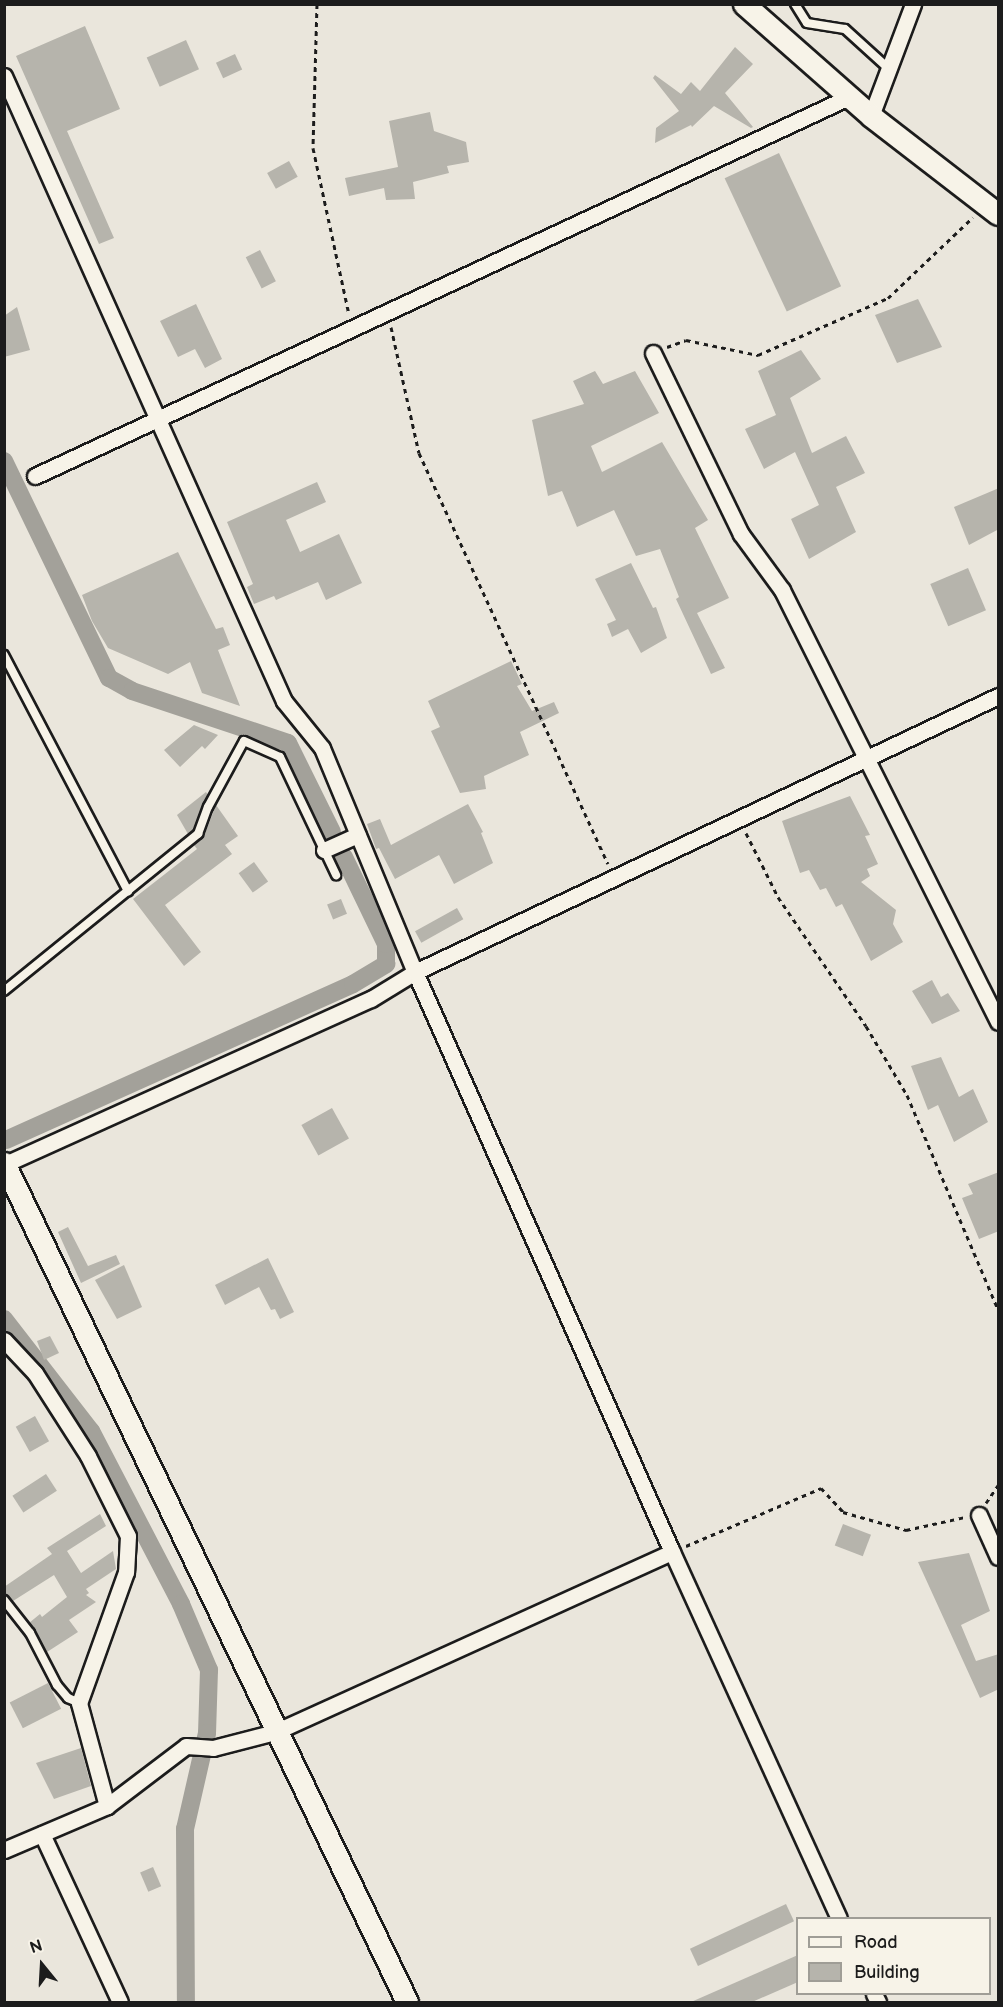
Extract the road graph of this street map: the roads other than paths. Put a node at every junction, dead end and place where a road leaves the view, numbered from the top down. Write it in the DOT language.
graph roads {
  1 [pos="744,4"];
  2 [pos="795,4"];
  3 [pos="913,4"];
  4 [pos="888,68"];
  5 [pos="4,76"];
  6 [pos="849,97"];
  7 [pos="871,116"];
  8 [pos="992,209"];
  9 [pos="653,353"];
  10 [pos="157,418"];
  11 [pos="35,476"];
  12 [pos="4,655"];
  13 [pos="999,696"];
  14 [pos="867,757"];
  15 [pos="358,836"];
  16 [pos="324,850"];
  17 [pos="336,875"];
  18 [pos="128,891"];
  19 [pos="415,972"];
  20 [pos="4,991"];
  21 [pos="999,1022"];
  22 [pos="5,1164"];
  23 [pos="4,1340"];
  24 [pos="979,1515"];
  25 [pos="672,1552"];
  26 [pos="999,1557"];
  27 [pos="4,1600"];
  28 [pos="80,1703"];
  29 [pos="274,1732"];
  30 [pos="107,1806"];
  31 [pos="42,1834"];
  32 [pos="4,1850"];
  33 [pos="839,1917"];
  34 [pos="120,2002"];
  35 [pos="407,2002"];
  1 -- 6 [label="street"];
  2 -- 4 [label="lane"];
  3 -- 4 [label="street"];
  4 -- 7 [label="street"];
  5 -- 10 [label="street"];
  6 -- 7 [label="street"];
  6 -- 10 [label="street"];
  7 -- 8 [label="street"];
  9 -- 14 [label="street"];
  10 -- 11 [label="street"];
  10 -- 15 [label="street"];
  12 -- 18 [label="lane"];
  13 -- 14 [label="street"];
  14 -- 19 [label="street"];
  14 -- 21 [label="street"];
  15 -- 16 [label="street"];
  15 -- 19 [label="street"];
  16 -- 17 [label="lane"];
  16 -- 18 [label="lane"];
  18 -- 20 [label="lane"];
  19 -- 22 [label="street"];
  19 -- 25 [label="street"];
  22 -- 29 [label="street"];
  23 -- 28 [label="street"];
  24 -- 26 [label="street"];
  25 -- 29 [label="street"];
  25 -- 33 [label="street"];
  27 -- 28 [label="lane"];
  28 -- 30 [label="street"];
  29 -- 30 [label="street"];
  29 -- 35 [label="street"];
  30 -- 31 [label="street"];
  31 -- 32 [label="street"];
  31 -- 34 [label="street"];
}
